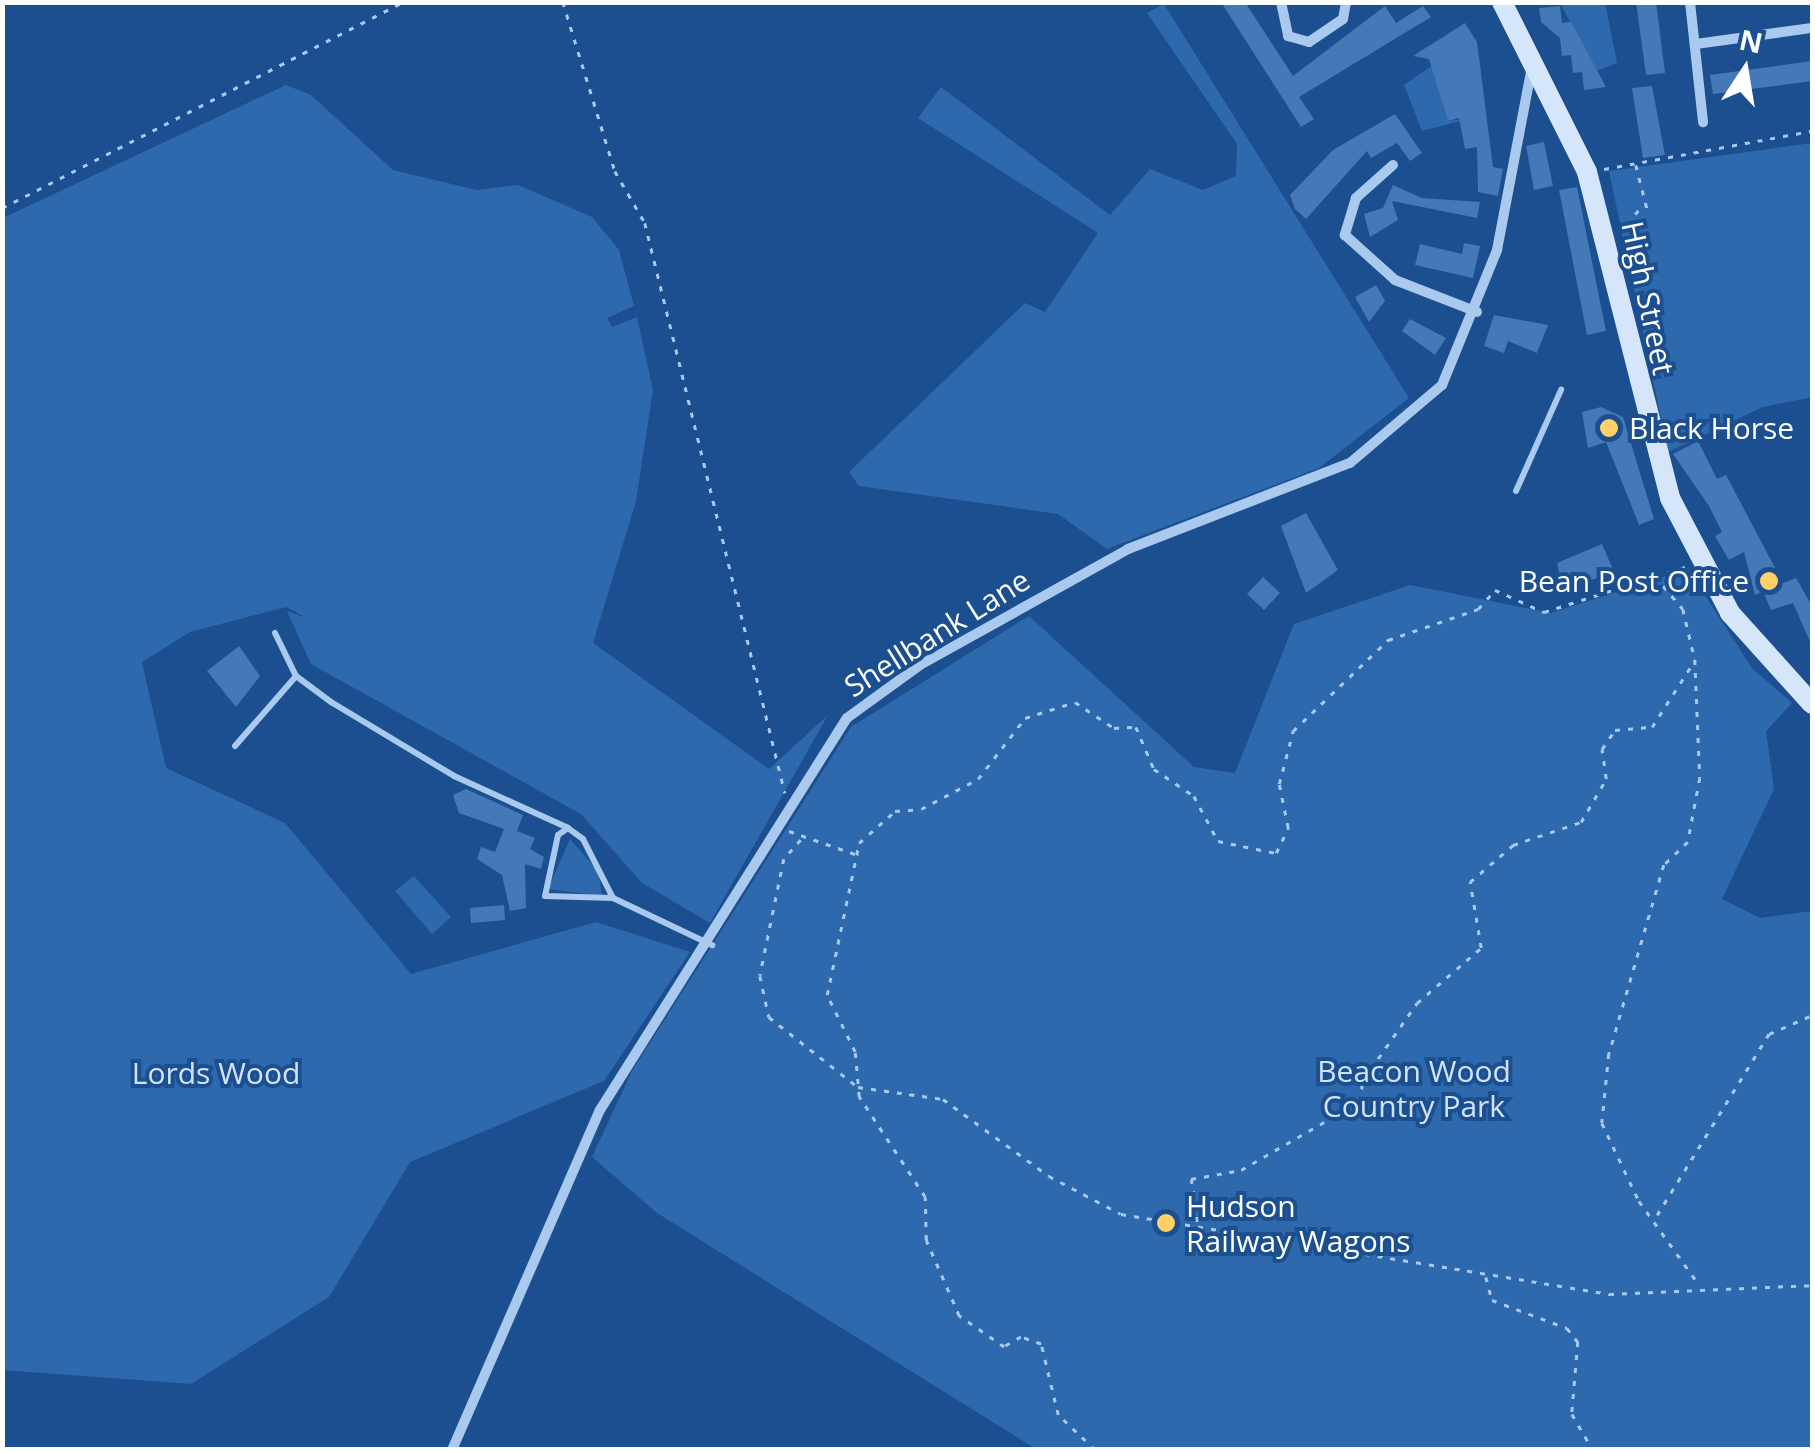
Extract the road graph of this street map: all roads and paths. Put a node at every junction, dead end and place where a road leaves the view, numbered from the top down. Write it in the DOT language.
graph roads {
  1 [pos="403,2"];
  2 [pos="563,2"];
  3 [pos="1281,2"];
  4 [pos="1346,2"];
  5 [pos="1502,2"];
  6 [pos="1690,2"];
  7 [pos="1812,28"];
  8 [pos="1696,44"];
  9 [pos="1531,72"];
  10 [pos="1703,122"];
  11 [pos="1812,131"];
  12 [pos="1636,164"];
  13 [pos="1393,166"];
  14 [pos="1587,172"];
  15 [pos="1645,204"];
  16 [pos="2,208"];
  17 [pos="1648,212"];
  18 [pos="1636,214"];
  19 [pos="1476,312"];
  20 [pos="1561,390"];
  21 [pos="1516,491"];
  22 [pos="1702,567"];
  23 [pos="1654,574"];
  24 [pos="275,633"];
  25 [pos="1695,660"];
  26 [pos="296,676"];
  27 [pos="1812,704"];
  28 [pos="235,746"];
  29 [pos="788,804"];
  30 [pos="568,828"];
  31 [pos="854,854"];
  32 [pos="613,898"];
  33 [pos="712,944"];
  34 [pos="1812,1014"];
  35 [pos="858,1086"];
  36 [pos="1656,1216"];
  37 [pos="1197,1223"];
  38 [pos="1486,1276"];
  39 [pos="1698,1284"];
  40 [pos="1812,1285"];
  41 [pos="452,1450"];
  42 [pos="1095,1450"];
  43 [pos="1594,1450"];
  1 -- 16 [label="path"];
  2 -- 29 [label="path"];
  3 -- 4 [label="street"];
  5 -- 9 [label="main road, High Street"];
  6 -- 8 [label="street"];
  7 -- 8 [label="street"];
  8 -- 10 [label="street"];
  9 -- 14 [label="main road, High Street"];
  9 -- 19 [label="street, Shellbank Lane"];
  11 -- 12 [label="path"];
  12 -- 14 [label="path"];
  12 -- 15 [label="path"];
  13 -- 19 [label="street"];
  14 -- 22 [label="main road, High Street"];
  15 -- 17 [label="path"];
  15 -- 18 [label="path"];
  19 -- 29 [label="street, Shellbank Lane"];
  20 -- 21 [label="lane"];
  22 -- 23 [label="path"];
  22 -- 27 [label="main road, High Street"];
  23 -- 25 [label="path"];
  23 -- 31 [label="path"];
  24 -- 26 [label="lane"];
  25 -- 36 [label="path"];
  25 -- 37 [label="path"];
  26 -- 28 [label="lane"];
  26 -- 30 [label="lane"];
  29 -- 33 [label="street, Shellbank Lane"];
  30 -- 32 [label="lane"];
  30 -- 32 [label="lane"];
  31 -- 35 [label="path"];
  31 -- 35 [label="path"];
  32 -- 33 [label="lane"];
  33 -- 41 [label="street, Shellbank Lane"];
  34 -- 36 [label="path"];
  35 -- 37 [label="path"];
  35 -- 42 [label="path"];
  36 -- 39 [label="path"];
  37 -- 38 [label="path"];
  38 -- 39 [label="path"];
  38 -- 43 [label="path"];
  39 -- 40 [label="path"];
}
